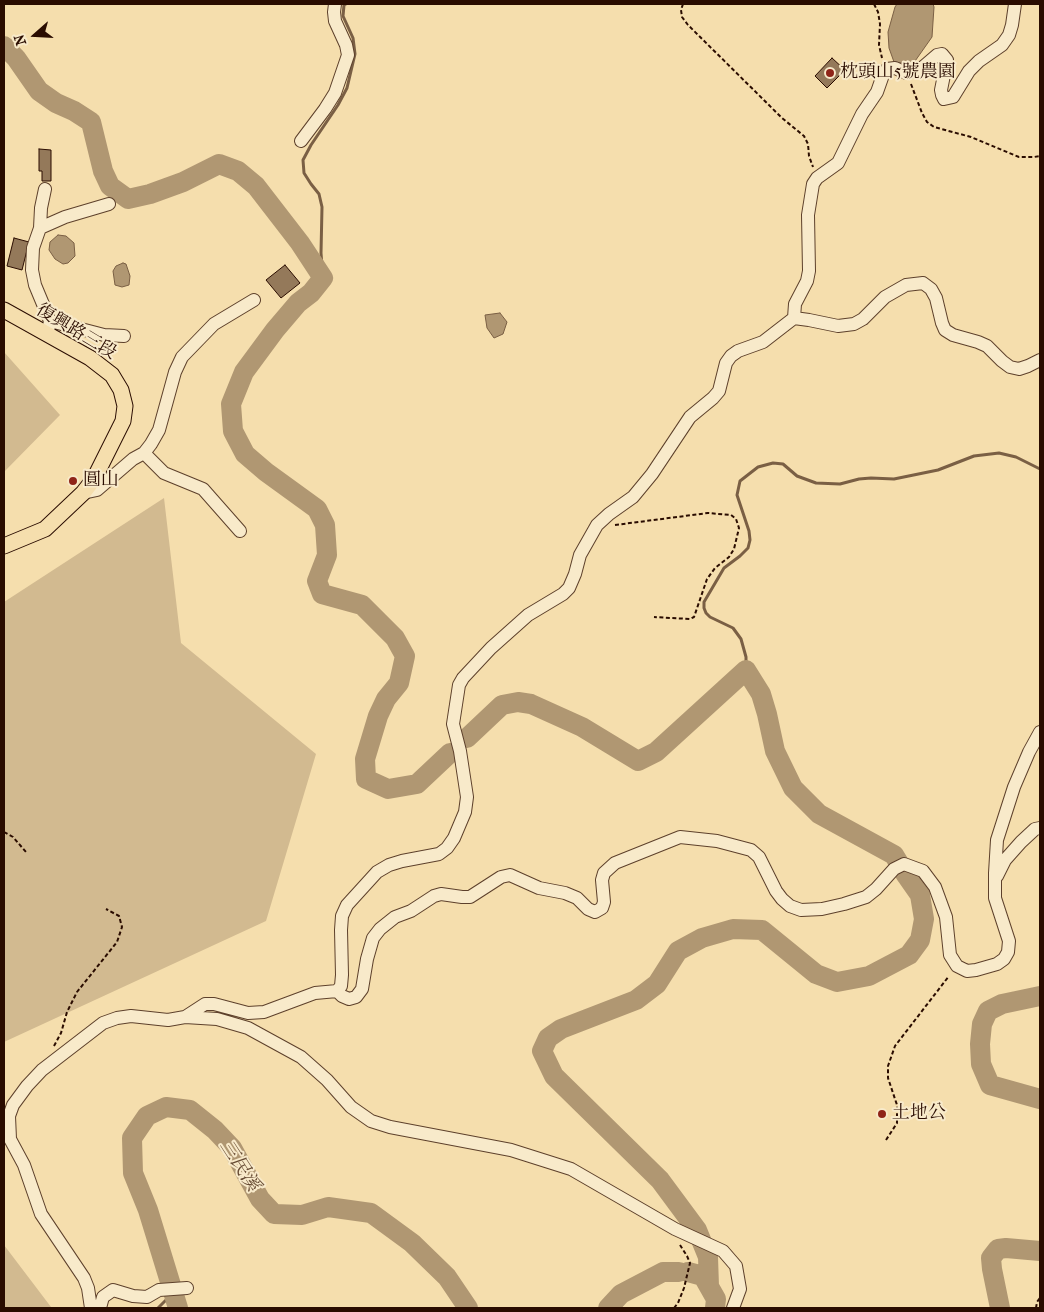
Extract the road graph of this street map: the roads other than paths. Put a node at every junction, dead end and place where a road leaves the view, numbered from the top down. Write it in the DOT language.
graph roads {
  1 [pos="335,4"];
  2 [pos="1015,4"];
  3 [pos="301,141"];
  4 [pos="45,189"];
  5 [pos="109,204"];
  6 [pos="40,228"];
  7 [pos="254,300"];
  8 [pos="4,310"];
  9 [pos="794,318"];
  10 [pos="49,328"];
  11 [pos="124,336"];
  12 [pos="1040,360"];
  13 [pos="144,452"];
  14 [pos="83,493"];
  15 [pos="240,531"];
  16 [pos="4,546"];
  17 [pos="1040,732"];
  18 [pos="1040,828"];
  19 [pos="995,880"];
  20 [pos="337,991"];
  21 [pos="185,1017"];
  22 [pos="187,1288"];
  23 [pos="91,1308"];
  24 [pos="100,1308"];
  25 [pos="733,1308"];
  1 -- 3 [label="street"];
  2 -- 9 [label="street"];
  4 -- 6 [label="street"];
  5 -- 6 [label="street"];
  6 -- 10 [label="street"];
  7 -- 13 [label="street"];
  8 -- 10 [label="main road, 復興路三段"];
  9 -- 12 [label="street"];
  9 -- 20 [label="street"];
  10 -- 11 [label="street"];
  10 -- 14 [label="main road, 復興路三段"];
  13 -- 14 [label="street"];
  13 -- 15 [label="street"];
  14 -- 16 [label="main road, 復興路三段"];
  17 -- 19 [label="street"];
  18 -- 19 [label="street"];
  19 -- 20 [label="street"];
  20 -- 21 [label="street"];
  21 -- 23 [label="street"];
  21 -- 25 [label="street"];
  22 -- 24 [label="street"];
}
